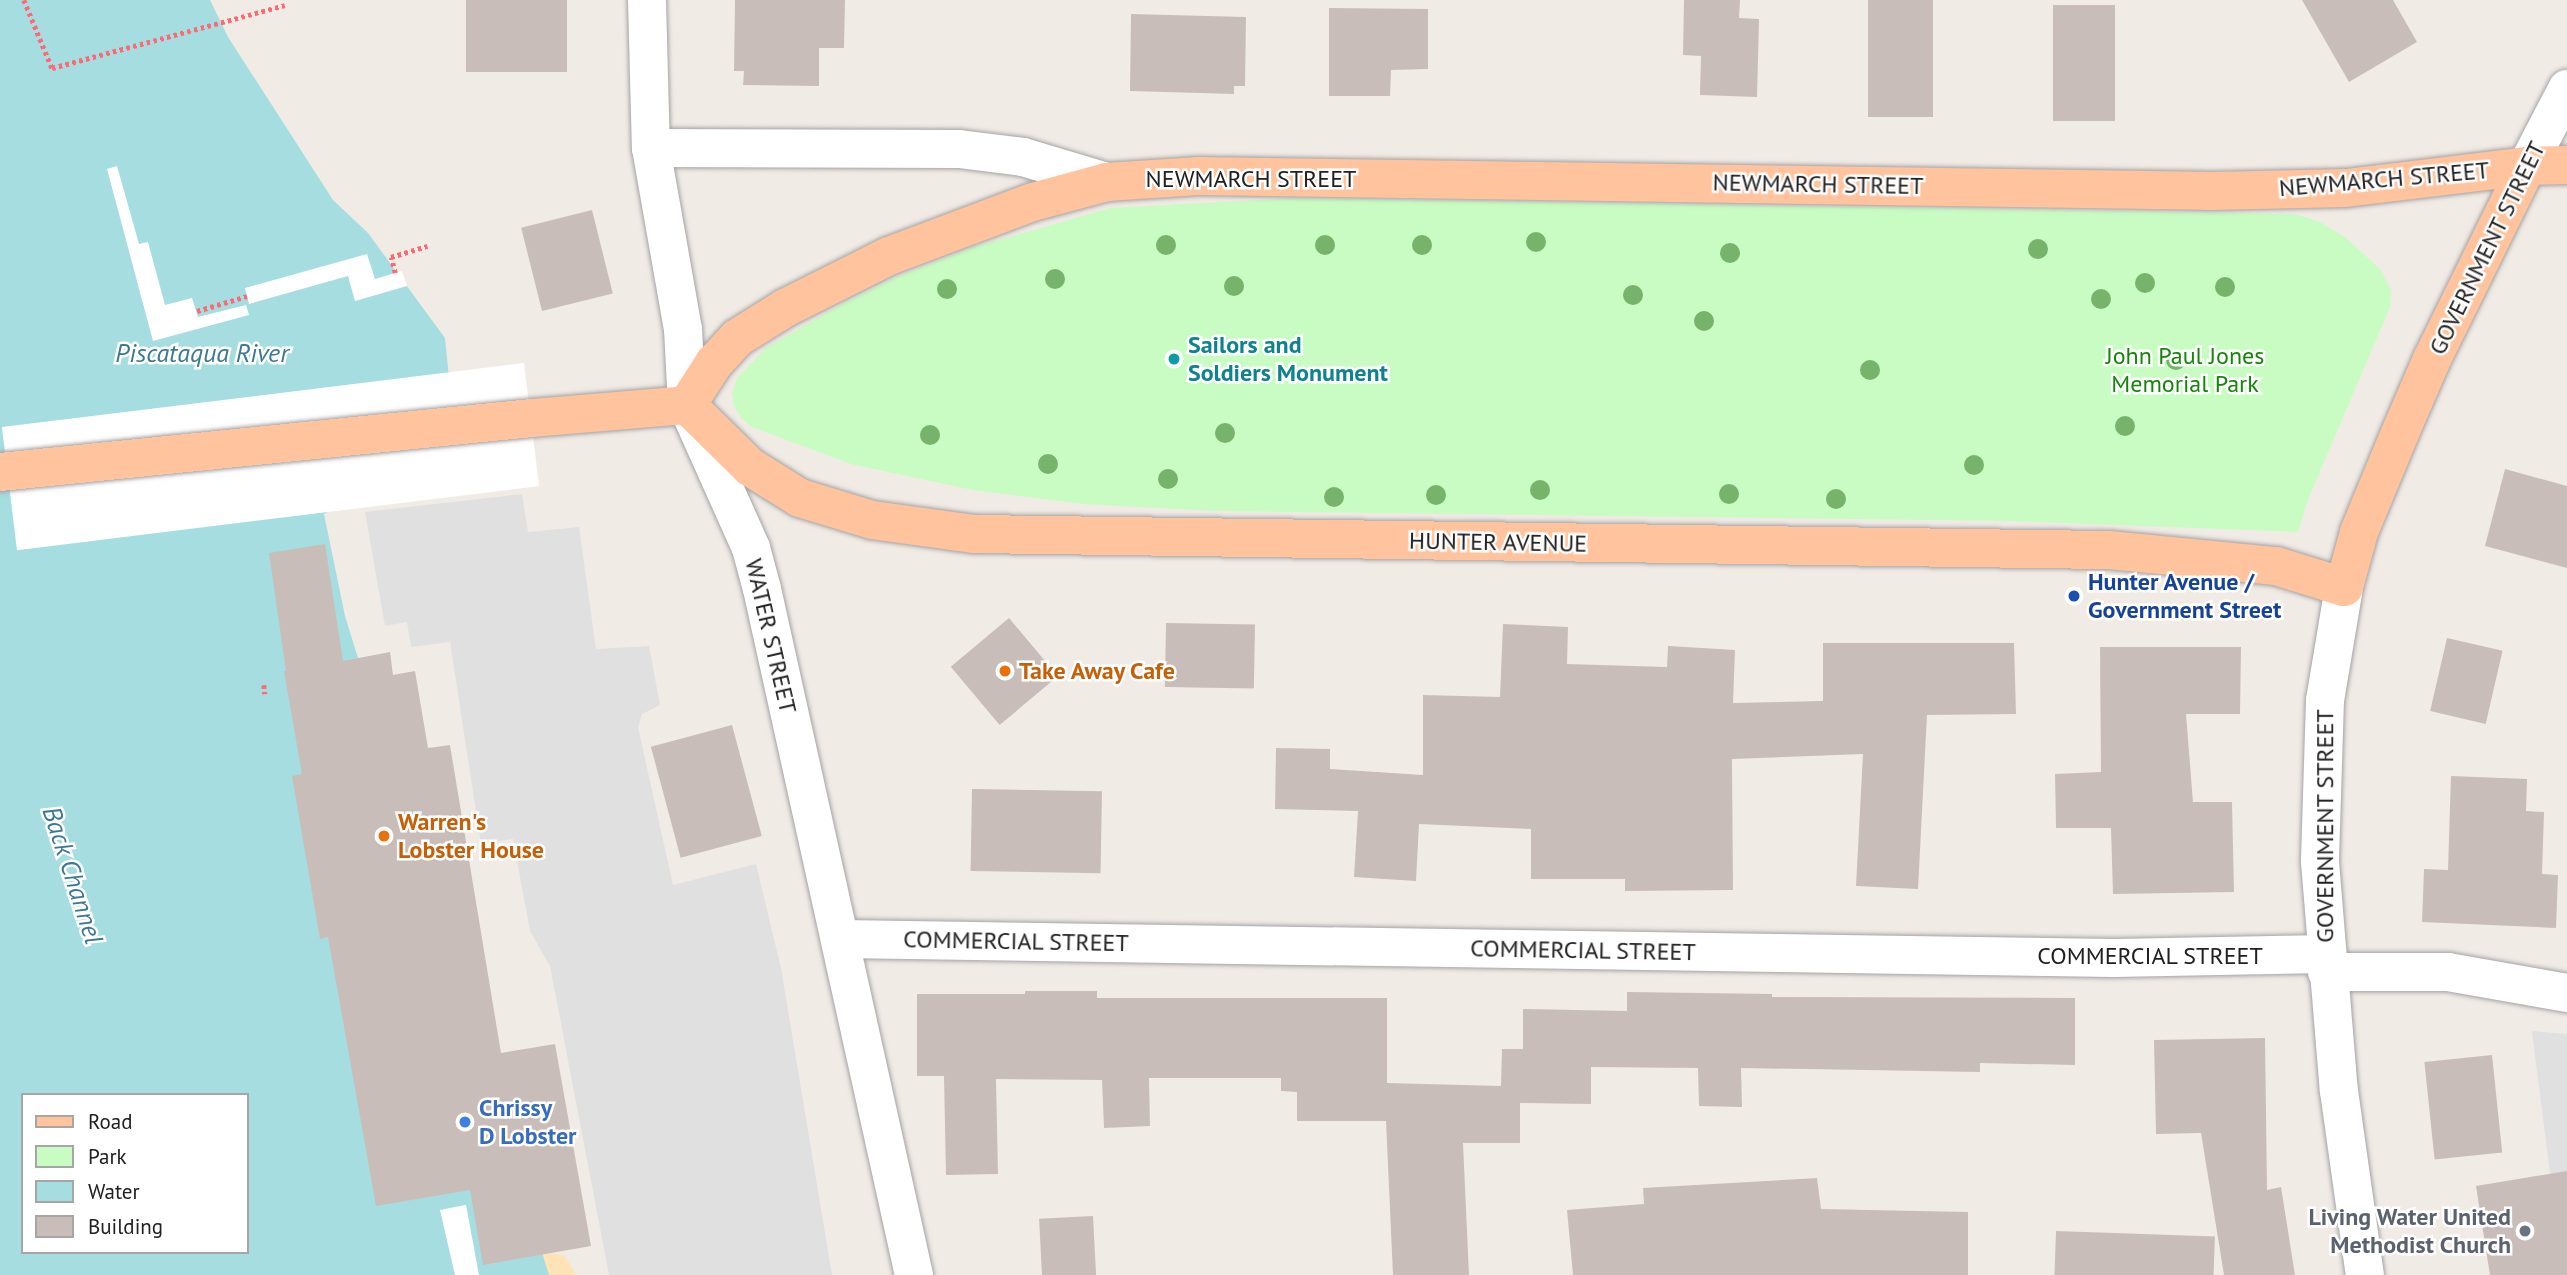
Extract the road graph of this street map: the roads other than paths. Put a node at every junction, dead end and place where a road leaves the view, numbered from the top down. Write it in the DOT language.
graph roads {
  1 [pos="647,0"];
  2 [pos="2567,89"];
  3 [pos="651,148"];
  4 [pos="2567,165"];
  5 [pos="2527,166"];
  6 [pos="1107,181"];
  7 [pos="687,405"];
  8 [pos="0,472"];
  9 [pos="2344,587"];
  10 [pos="842,939"];
  11 [pos="2326,963"];
  12 [pos="2567,993"];
  13 [pos="914,1275"];
  14 [pos="2365,1275"];
  1 -- 3 [label="street, WATER STREET"];
  2 -- 5 [label="street, GOVERNMENT STREET"];
  3 -- 6 [label="street, NEWMARCH STREET"];
  3 -- 7 [label="street, WATER STREET"];
  4 -- 5 [label="main road, NEWMARCH STREET"];
  5 -- 6 [label="main road, NEWMARCH STREET"];
  5 -- 9 [label="main road, GOVERNMENT STREET"];
  6 -- 7 [label="main road, NEWMARCH STREET"];
  7 -- 8 [label="main road"];
  7 -- 9 [label="main road, HUNTER AVENUE"];
  7 -- 10 [label="street, WATER STREET"];
  9 -- 11 [label="street, GOVERNMENT STREET"];
  10 -- 11 [label="street, COMMERCIAL STREET"];
  10 -- 13 [label="street, WATER STREET"];
  11 -- 12 [label="street, COMMERCIAL STREET"];
  11 -- 14 [label="street, GOVERNMENT STREET"];
}
